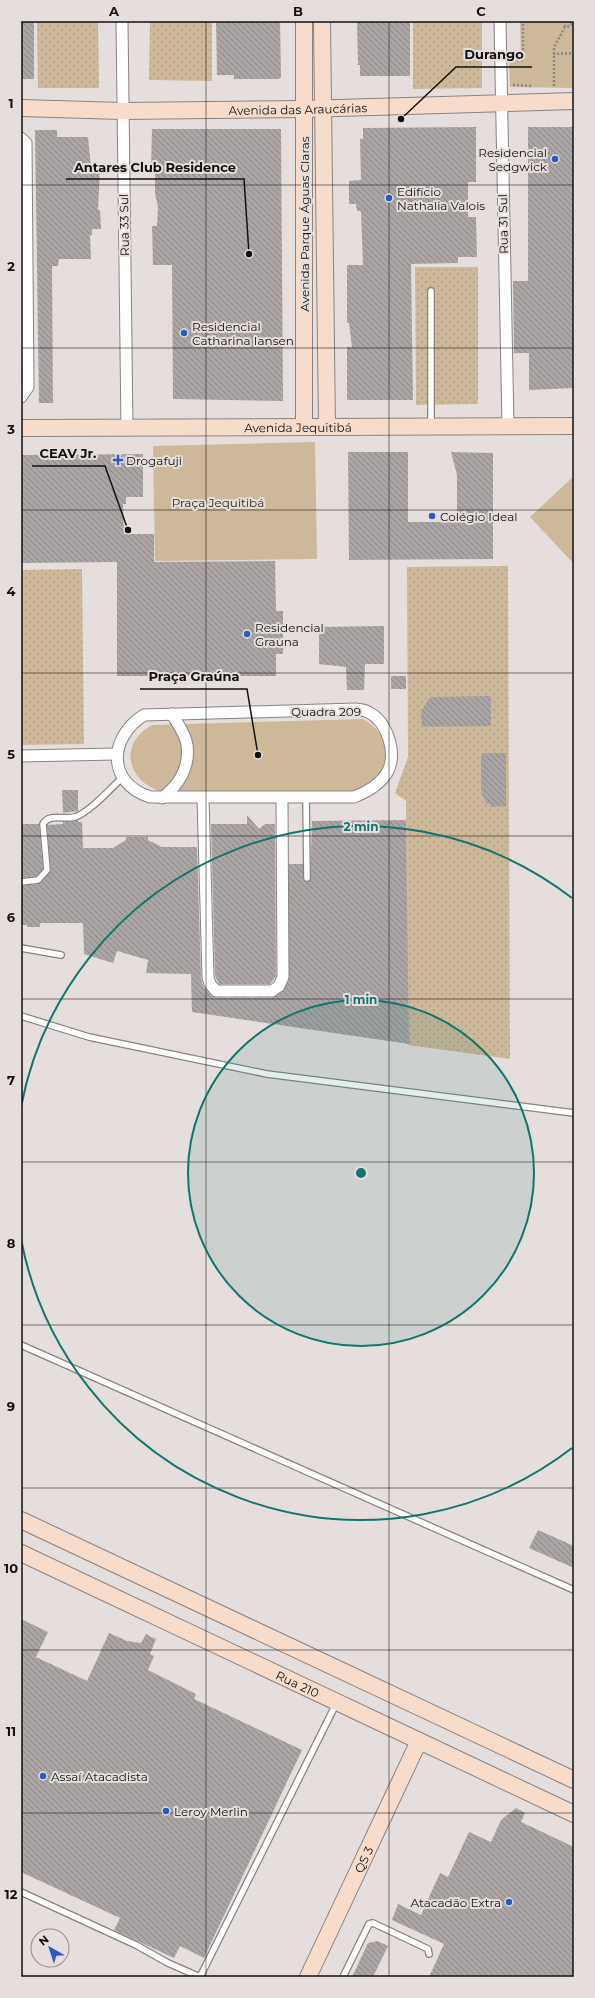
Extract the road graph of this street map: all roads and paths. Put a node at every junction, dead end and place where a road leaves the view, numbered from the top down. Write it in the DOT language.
graph roads {
  1 [pos="122,21"];
  2 [pos="304,21"];
  3 [pos="322,21"];
  4 [pos="500,21"];
  5 [pos="528,21"];
  6 [pos="563,21"];
  7 [pos="573,21"];
  8 [pos="523,22"];
  9 [pos="565,27"];
  10 [pos="574,53"];
  11 [pos="553,54"];
  12 [pos="511,67"];
  13 [pos="512,79"];
  14 [pos="540,86"];
  15 [pos="547,86"];
  16 [pos="554,86"];
  17 [pos="560,86"];
  18 [pos="574,101"];
  19 [pos="500,103"];
  20 [pos="21,108"];
  21 [pos="304,109"];
  22 [pos="323,109"];
  23 [pos="122,111"];
  24 [pos="21,138"];
  25 [pos="431,291"];
  26 [pos="305,350"];
  27 [pos="327,350"];
  28 [pos="21,397"];
  29 [pos="508,426"];
  30 [pos="574,426"];
  31 [pos="304,427"];
  32 [pos="327,427"];
  33 [pos="431,427"];
  34 [pos="21,428"];
  35 [pos="127,429"];
  36 [pos="172,714"];
  37 [pos="116,754"];
  38 [pos="21,756"];
  39 [pos="124,777"];
  40 [pos="306,797"];
  41 [pos="162,798"];
  42 [pos="203,798"];
  43 [pos="282,798"];
  44 [pos="307,878"];
  45 [pos="21,882"];
  46 [pos="21,948"];
  47 [pos="61,955"];
  48 [pos="21,1016"];
  49 [pos="574,1113"];
  50 [pos="21,1345"];
  51 [pos="21,1520"];
  52 [pos="21,1553"];
  53 [pos="574,1590"];
  54 [pos="337,1702"];
  55 [pos="418,1742"];
  56 [pos="574,1780"];
  57 [pos="574,1814"];
  58 [pos="21,1892"];
  59 [pos="429,1954"];
  60 [pos="200,1977"];
  61 [pos="308,1977"];
  62 [pos="343,1977"];
  1 -- 23 [label="street, Rua 33 Sul"];
  2 -- 21 [label="main road, Avenida Parque Águas Claras"];
  3 -- 22 [label="main road, Avenida Parque Águas Claras"];
  4 -- 19 [label="street, Rua 31 Sul"];
  5 -- 8 [label="path"];
  6 -- 9 [label="path"];
  7 -- 9 [label="path"];
  8 -- 12 [label="path"];
  9 -- 11 [label="path"];
  10 -- 11 [label="path"];
  11 -- 16 [label="path"];
  13 -- 14 [label="path"];
  15 -- 16 [label="path"];
  16 -- 17 [label="path"];
  18 -- 19 [label="main road, Avenida das Araucárias"];
  19 -- 22 [label="main road, Avenida das Araucárias"];
  19 -- 29 [label="street, Rua 31 Sul"];
  20 -- 23 [label="main road, Avenida das Araucárias"];
  21 -- 22 [label="main road, Avenida das Araucárias"];
  21 -- 23 [label="main road, Avenida das Araucárias"];
  21 -- 26 [label="main road, Avenida Parque Águas Claras"];
  22 -- 27 [label="main road, Avenida Parque Águas Claras"];
  23 -- 35 [label="street, Rua 33 Sul"];
  24 -- 28 [label="street"];
  25 -- 33 [label="lane"];
  26 -- 27 [label="main road"];
  26 -- 31 [label="main road, Avenida Parque Águas Claras"];
  27 -- 32 [label="main road, Avenida Parque Águas Claras"];
  29 -- 30 [label="main road, Avenida Jequitibá"];
  29 -- 33 [label="main road, Avenida Jequitibá"];
  31 -- 32 [label="main road, Avenida Jequitibá"];
  31 -- 35 [label="main road, Avenida Jequitibá"];
  32 -- 33 [label="main road, Avenida Jequitibá"];
  34 -- 35 [label="main road, Avenida Jequitibá"];
  36 -- 37 [label="street, Quadra 209"];
  36 -- 40 [label="street, Quadra 209"];
  36 -- 41 [label="street"];
  37 -- 38 [label="street"];
  37 -- 39 [label="street, Quadra 209"];
  39 -- 41 [label="street, Quadra 209"];
  39 -- 45 [label="lane"];
  40 -- 43 [label="street, Quadra 209"];
  40 -- 44 [label="lane"];
  41 -- 42 [label="street, Quadra 209"];
  42 -- 43 [label="street, Quadra 209"];
  42 -- 43 [label="street"];
  46 -- 47 [label="lane"];
  48 -- 49 [label="lane"];
  50 -- 53 [label="lane"];
  51 -- 56 [label="main road"];
  52 -- 54 [label="main road, Rua 210"];
  54 -- 55 [label="main road, Rua 210"];
  54 -- 60 [label="lane"];
  55 -- 57 [label="main road, Rua 210"];
  55 -- 61 [label="main road, QS 3"];
  58 -- 60 [label="lane"];
  59 -- 62 [label="lane"];
}
